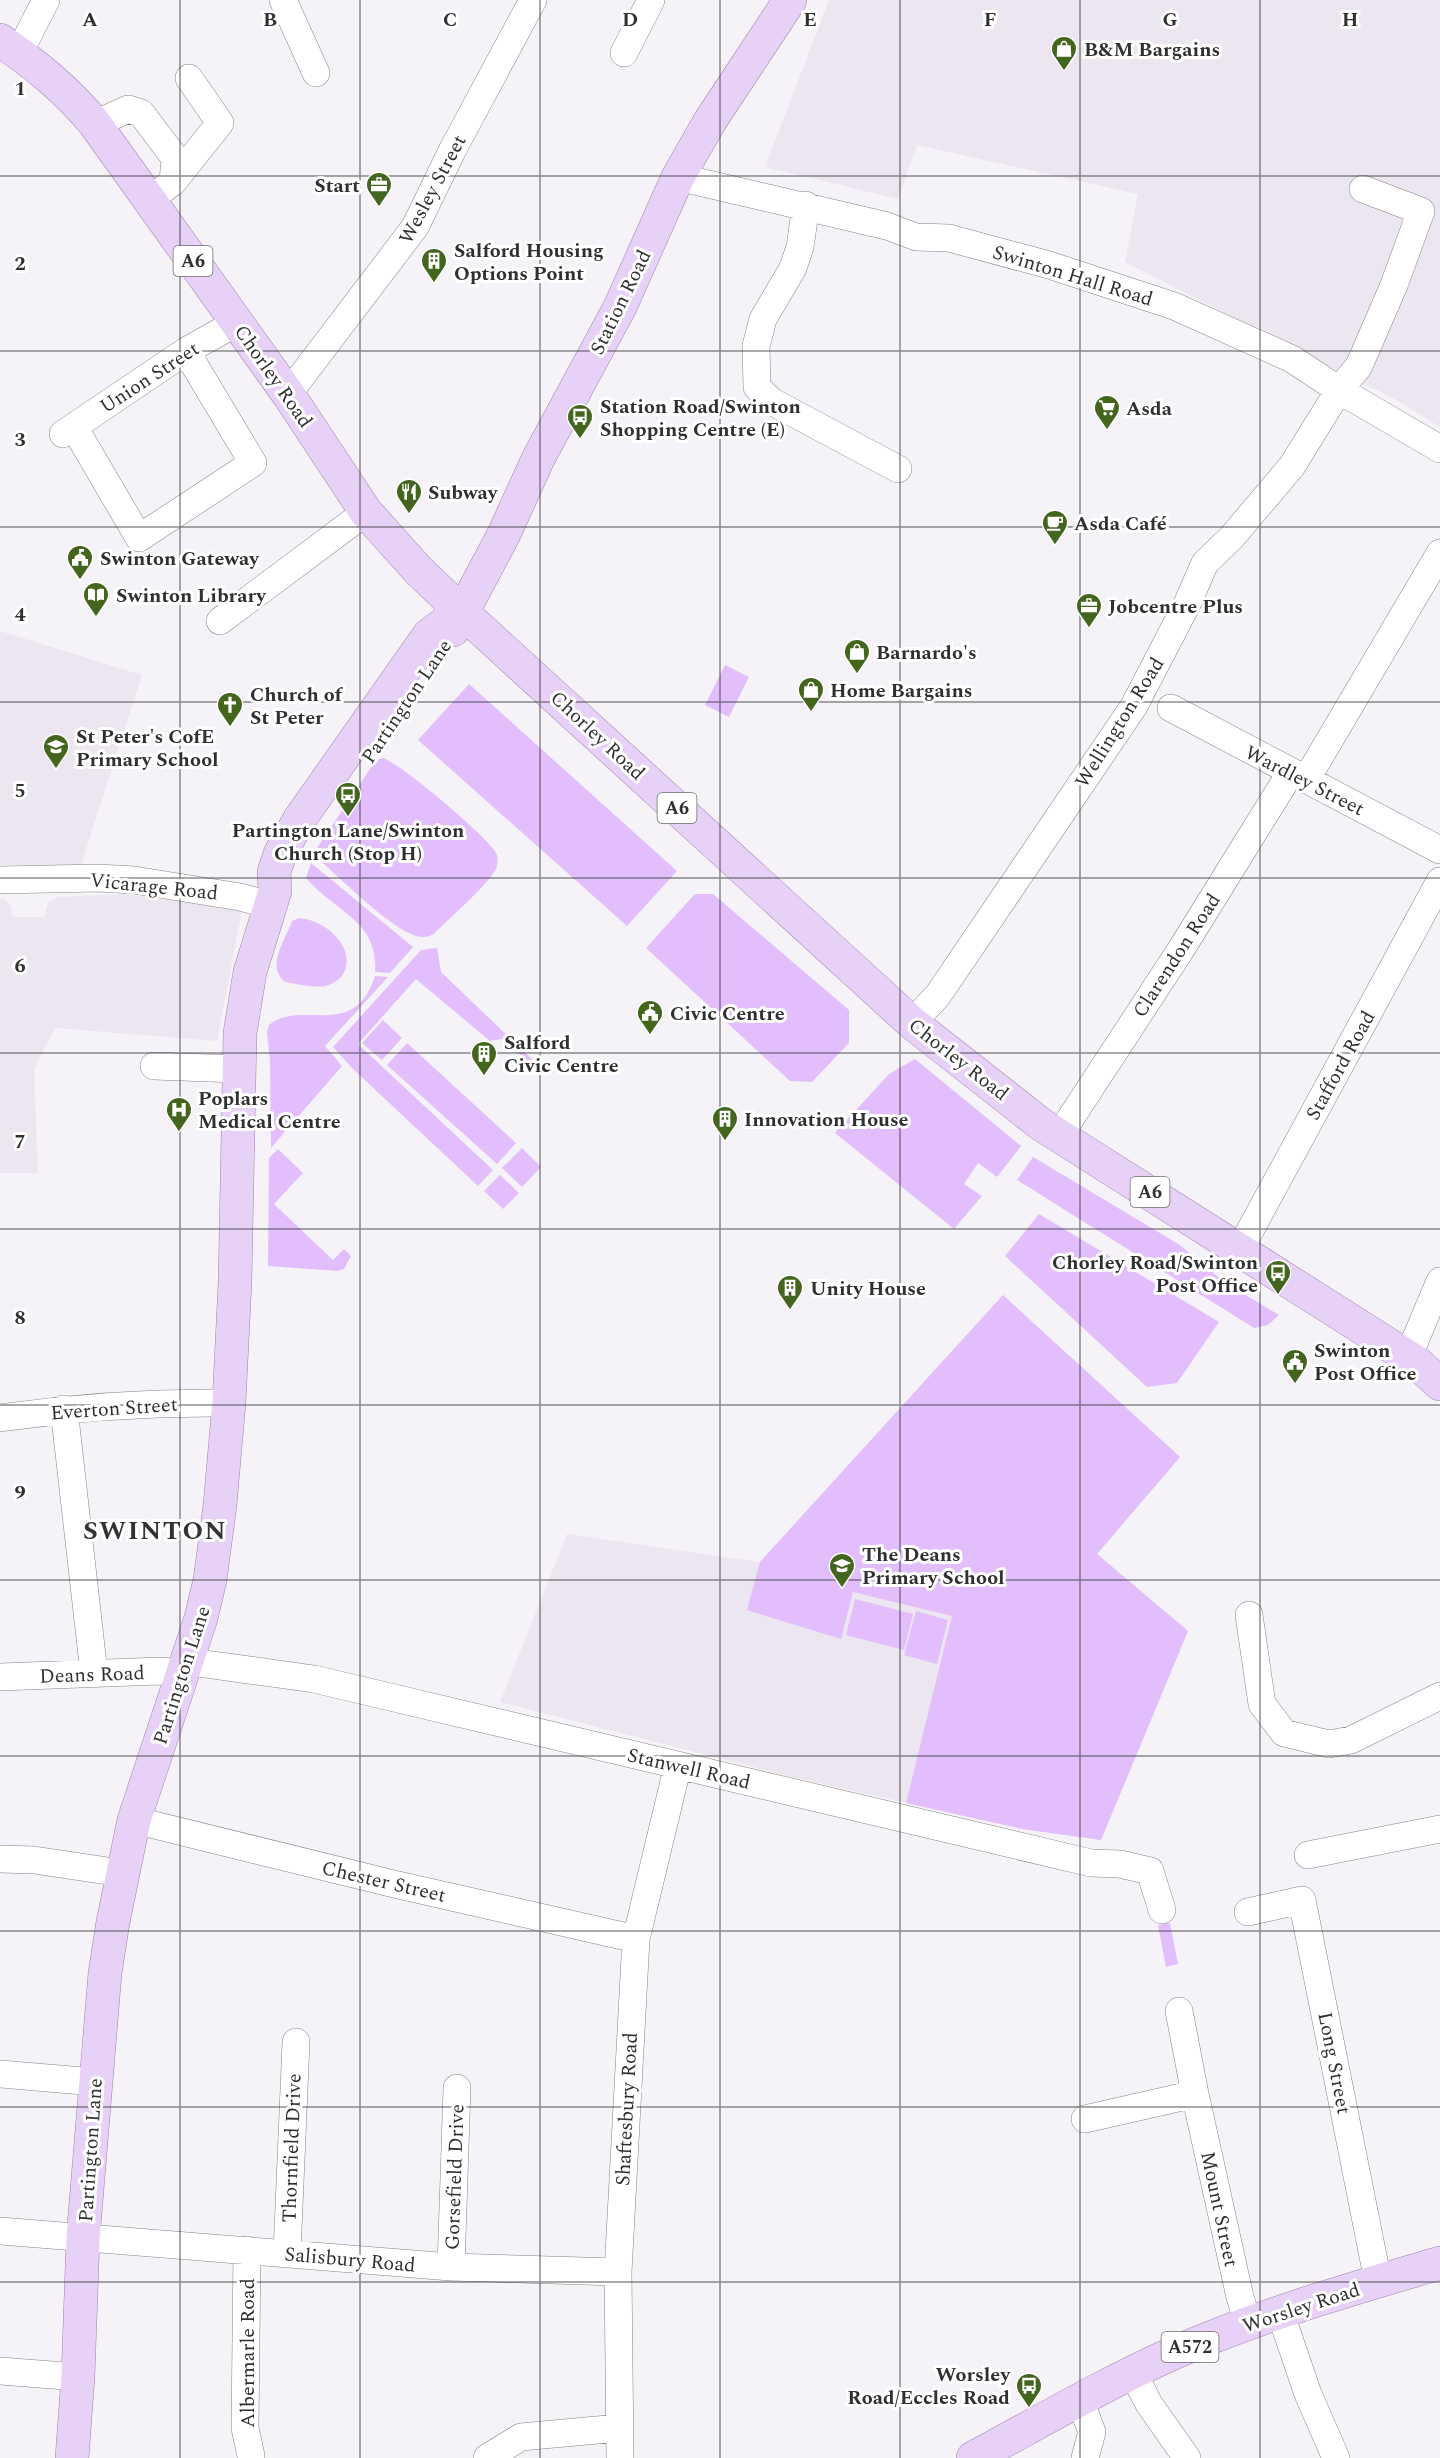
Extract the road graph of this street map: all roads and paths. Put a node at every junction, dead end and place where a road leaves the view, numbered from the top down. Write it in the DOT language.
graph roads {
  1 [pos="46,0"];
  2 [pos="283,0"];
  3 [pos="533,0"];
  4 [pos="651,0"];
  5 [pos="790,0"];
  6 [pos="9,46"];
  7 [pos="624,53"];
  8 [pos="316,73"];
  9 [pos="189,78"];
  10 [pos="95,124"];
  11 [pos="678,177"];
  12 [pos="1363,189"];
  13 [pos="161,190"];
  14 [pos="806,205"];
  15 [pos="236,323"];
  16 [pos="186,351"];
  17 [pos="1339,390"];
  18 [pos="288,394"];
  19 [pos="1440,449"];
  20 [pos="898,469"];
  21 [pos="366,512"];
  22 [pos="1440,553"];
  23 [pos="461,611"];
  24 [pos="220,621"];
  25 [pos="1171,708"];
  26 [pos="1299,776"];
  27 [pos="1440,850"];
  28 [pos="0,880"];
  29 [pos="1440,881"];
  30 [pos="272,898"];
  31 [pos="912,1023"];
  32 [pos="154,1066"];
  33 [pos="238,1069"];
  34 [pos="1059,1136"];
  35 [pos="1240,1249"];
  36 [pos="1440,1281"];
  37 [pos="1408,1357"];
  38 [pos="1440,1384"];
  39 [pos="229,1404"];
  40 [pos="64,1409"];
  41 [pos="0,1418"];
  42 [pos="1249,1615"];
  43 [pos="185,1668"];
  44 [pos="94,1673"];
  45 [pos="0,1677"];
  46 [pos="1440,1696"];
  47 [pos="678,1765"];
  48 [pos="134,1820"];
  49 [pos="1440,1829"];
  50 [pos="1308,1855"];
  51 [pos="0,1859"];
  52 [pos="121,1873"];
  53 [pos="1162,1910"];
  54 [pos="1248,1912"];
  55 [pos="636,1939"];
  56 [pos="1179,2011"];
  57 [pos="296,2042"];
  58 [pos="0,2074"];
  59 [pos="95,2082"];
  60 [pos="457,2088"];
  61 [pos="1195,2094"];
  62 [pos="1085,2119"];
  63 [pos="0,2231"];
  64 [pos="83,2238"];
  65 [pos="247,2250"];
  66 [pos="287,2254"];
  67 [pos="1440,2263"];
  68 [pos="451,2267"];
  69 [pos="618,2272"];
  70 [pos="1378,2281"];
  71 [pos="1280,2312"];
  72 [pos="1248,2323"];
  73 [pos="0,2371"];
  74 [pos="1133,2373"];
  75 [pos="78,2377"];
  76 [pos="1080,2400"];
  77 [pos="619,2428"];
  78 [pos="252,2456"];
  79 [pos="72,2458"];
  80 [pos="487,2458"];
  81 [pos="620,2458"];
  82 [pos="973,2458"];
  83 [pos="1085,2458"];
  84 [pos="1187,2458"];
  85 [pos="1336,2458"];
  1 -- 6 [label="street"];
  2 -- 8 [label="street"];
  3 -- 18 [label="street, Wesley Street"];
  4 -- 7 [label="street"];
  5 -- 11 [label="main road, Station Road"];
  6 -- 10 [label="main road, Chorley Road / A6"];
  9 -- 13 [label="street"];
  10 -- 13 [label="main road, Chorley Road / A6"];
  10 -- 13 [label="street"];
  11 -- 14 [label="street, Swinton Hall Road"];
  11 -- 23 [label="main road, Station Road"];
  12 -- 17 [label="street, Wellington Road"];
  13 -- 15 [label="main road, Chorley Road / A6"];
  14 -- 17 [label="street, Swinton Hall Road"];
  14 -- 20 [label="street"];
  15 -- 16 [label="street, Union Street"];
  15 -- 18 [label="main road, Chorley Road / A6"];
  16 -- 16 [label="street, Union Street"];
  17 -- 19 [label="street, Swinton Hall Road"];
  17 -- 31 [label="street, Wellington Road"];
  18 -- 21 [label="main road, Chorley Road / A6"];
  21 -- 23 [label="main road, Chorley Road / A6"];
  21 -- 24 [label="street"];
  22 -- 26 [label="street, Clarendon Road"];
  23 -- 30 [label="main road, Partington Lane"];
  23 -- 31 [label="main road, Chorley Road / A6"];
  25 -- 26 [label="street, Wardley Street"];
  26 -- 27 [label="street, Wardley Street"];
  26 -- 34 [label="street, Clarendon Road"];
  28 -- 30 [label="street, Vicarage Road"];
  29 -- 35 [label="street, Stafford Road"];
  30 -- 33 [label="main road, Partington Lane"];
  31 -- 34 [label="main road, Chorley Road / A6"];
  32 -- 33 [label="street"];
  33 -- 39 [label="main road, Partington Lane"];
  34 -- 35 [label="main road, Chorley Road / A6"];
  35 -- 37 [label="main road, Chorley Road / A6"];
  36 -- 37 [label="street"];
  37 -- 38 [label="main road, Chorley Road / A6"];
  39 -- 40 [label="street, Everton Street"];
  39 -- 43 [label="main road, Partington Lane"];
  40 -- 41 [label="street, Everton Street"];
  40 -- 44 [label="street"];
  42 -- 46 [label="street"];
  43 -- 44 [label="street, Deans Road"];
  43 -- 47 [label="street, Stanwell Road"];
  43 -- 48 [label="main road, Partington Lane"];
  44 -- 45 [label="street, Deans Road"];
  47 -- 53 [label="street, Stanwell Road"];
  47 -- 55 [label="street, Shaftesbury Road"];
  48 -- 52 [label="main road, Partington Lane"];
  48 -- 55 [label="street, Chester Street"];
  49 -- 50 [label="street"];
  51 -- 52 [label="street"];
  52 -- 59 [label="main road, Partington Lane"];
  54 -- 70 [label="street, Long Street"];
  55 -- 69 [label="street, Shaftesbury Road"];
  56 -- 61 [label="street, Mount Street"];
  57 -- 66 [label="street, Thornfield Drive"];
  58 -- 59 [label="street"];
  59 -- 64 [label="main road, Partington Lane"];
  60 -- 68 [label="street, Gorsefield Drive"];
  61 -- 62 [label="street"];
  61 -- 72 [label="street, Mount Street"];
  63 -- 64 [label="street, Salisbury Road"];
  64 -- 65 [label="street, Salisbury Road"];
  64 -- 75 [label="main road, Partington Lane"];
  65 -- 66 [label="street, Salisbury Road"];
  65 -- 78 [label="street, Albermarle Road"];
  66 -- 68 [label="street, Salisbury Road"];
  67 -- 70 [label="main road, Worsley Road / A572"];
  68 -- 69 [label="street, Salisbury Road"];
  69 -- 77 [label="street, Shaftesbury Road"];
  70 -- 71 [label="main road, Worsley Road / A572"];
  71 -- 72 [label="main road, Worsley Road / A572"];
  71 -- 85 [label="street"];
  72 -- 74 [label="main road, Worsley Road / A572"];
  73 -- 75 [label="street"];
  74 -- 76 [label="main road, Worsley Road / A572"];
  74 -- 84 [label="street"];
  75 -- 79 [label="main road, Partington Lane"];
  76 -- 82 [label="main road, Worsley Road / A572"];
  76 -- 83 [label="street"];
  77 -- 80 [label="street"];
  77 -- 81 [label="street, Shaftesbury Road"];
}
